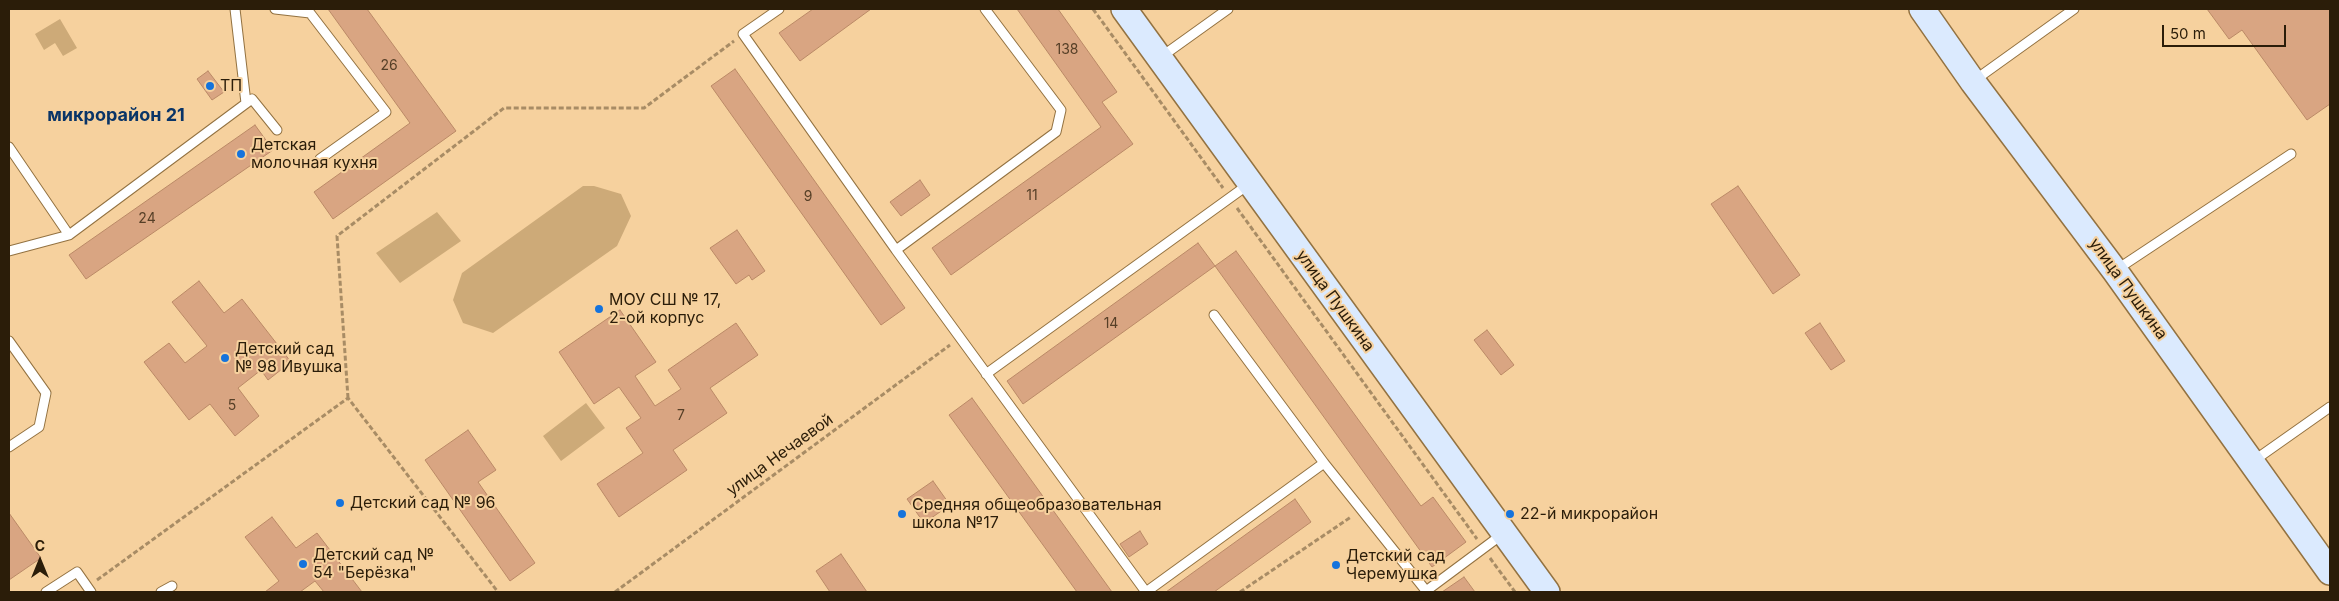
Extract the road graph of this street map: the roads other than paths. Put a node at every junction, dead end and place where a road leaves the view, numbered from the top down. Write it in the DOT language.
graph roads {
  1 [pos="235,9"];
  2 [pos="275,9"];
  3 [pos="779,9"];
  4 [pos="985,9"];
  5 [pos="1124,9"];
  6 [pos="1228,9"];
  7 [pos="1922,9"];
  8 [pos="2074,9"];
  9 [pos="1159,59"];
  10 [pos="1973,82"];
  11 [pos="246,103"];
  12 [pos="277,130"];
  13 [pos="9,147"];
  14 [pos="2291,154"];
  15 [pos="320,159"];
  16 [pos="1250,184"];
  17 [pos="69,235"];
  18 [pos="896,250"];
  19 [pos="9,251"];
  20 [pos="2115,271"];
  21 [pos="1214,315"];
  22 [pos="9,341"];
  23 [pos="986,374"];
  24 [pos="2330,407"];
  25 [pos="9,448"];
  26 [pos="2252,462"];
  27 [pos="1324,463"];
  28 [pos="1504,533"];
  29 [pos="2330,572"];
  30 [pos="172,586"];
  31 [pos="88,590"];
  32 [pos="46,592"];
  33 [pos="162,592"];
  34 [pos="1146,592"];
  35 [pos="1427,592"];
  36 [pos="1547,592"];
  1 -- 11 [label="lane"];
  2 -- 15 [label="lane"];
  3 -- 18 [label="lane"];
  4 -- 18 [label="lane"];
  5 -- 9 [label="street, улица Пушкина"];
  6 -- 9 [label="lane"];
  7 -- 10 [label="street, улица Пушкина"];
  8 -- 10 [label="lane"];
  9 -- 16 [label="street, улица Пушкина"];
  10 -- 20 [label="street, улица Пушкина"];
  11 -- 12 [label="lane"];
  11 -- 17 [label="lane"];
  13 -- 17 [label="lane"];
  14 -- 20 [label="lane"];
  16 -- 23 [label="lane"];
  16 -- 28 [label="street, улица Пушкина"];
  17 -- 19 [label="lane"];
  18 -- 23 [label="lane"];
  20 -- 26 [label="street, улица Пушкина"];
  21 -- 27 [label="lane"];
  22 -- 25 [label="lane"];
  23 -- 34 [label="lane"];
  24 -- 26 [label="lane"];
  26 -- 29 [label="street, улица Пушкина"];
  27 -- 34 [label="lane"];
  27 -- 35 [label="lane"];
  28 -- 35 [label="lane"];
  28 -- 36 [label="street, улица Пушкина"];
  30 -- 33 [label="lane"];
  31 -- 32 [label="lane"];
}
